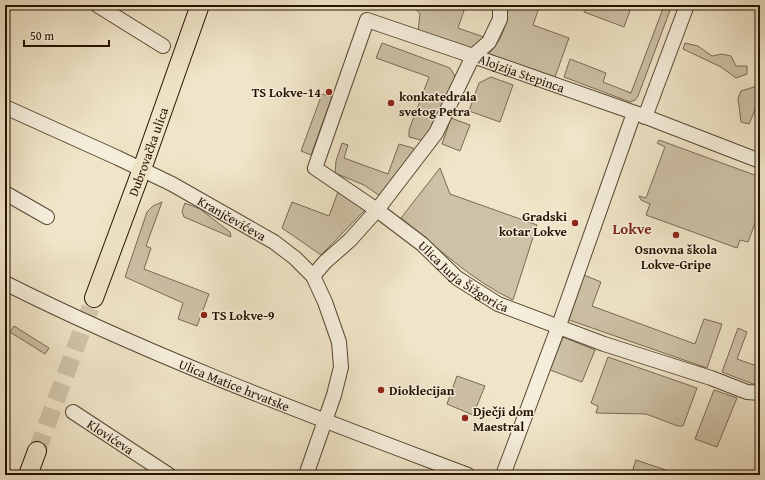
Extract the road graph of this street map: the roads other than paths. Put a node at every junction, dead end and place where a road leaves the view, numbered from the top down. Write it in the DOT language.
graph roads {
  1 [pos="97,5"];
  2 [pos="200,5"];
  3 [pos="500,5"];
  4 [pos="687,5"];
  5 [pos="163,46"];
  6 [pos="473,56"];
  7 [pos="5,107"];
  8 [pos="640,115"];
  9 [pos="760,161"];
  10 [pos="142,169"];
  11 [pos="5,193"];
  12 [pos="377,210"];
  13 [pos="47,217"];
  14 [pos="313,276"];
  15 [pos="5,283"];
  16 [pos="94,298"];
  17 [pos="558,328"];
  18 [pos="760,394"];
  19 [pos="73,412"];
  20 [pos="325,421"];
  21 [pos="37,451"];
  22 [pos="28,475"];
  23 [pos="169,475"];
  24 [pos="306,475"];
  25 [pos="468,475"];
  26 [pos="503,475"];
  1 -- 5 [label="street"];
  2 -- 10 [label="main road, Dubrovačka ulica"];
  3 -- 6 [label="street"];
  4 -- 8 [label="street"];
  6 -- 8 [label="street, Alojzija Stepinca"];
  6 -- 12 [label="street, Alojzija Stepinca"];
  6 -- 12 [label="street, Ulica Jurja Šižgorića"];
  7 -- 10 [label="street, Kranjčevićeva"];
  8 -- 9 [label="street, Alojzija Stepinca"];
  8 -- 17 [label="street"];
  10 -- 14 [label="street, Kranjčevićeva"];
  10 -- 16 [label="main road, Dubrovačka ulica"];
  11 -- 13 [label="street"];
  12 -- 14 [label="street, Alojzija Stepinca"];
  12 -- 17 [label="street, Ulica Jurja Šižgorića"];
  14 -- 20 [label="street, Kranjčevićeva"];
  15 -- 20 [label="street, Ulica Matice hrvatske"];
  17 -- 18 [label="street, Ulica Jurja Šižgorića"];
  17 -- 26 [label="street"];
  19 -- 23 [label="street, Klovićeva"];
  20 -- 24 [label="street, Kranjčevićeva"];
  20 -- 25 [label="street, Ulica Matice hrvatske"];
  21 -- 22 [label="main road"];
}
